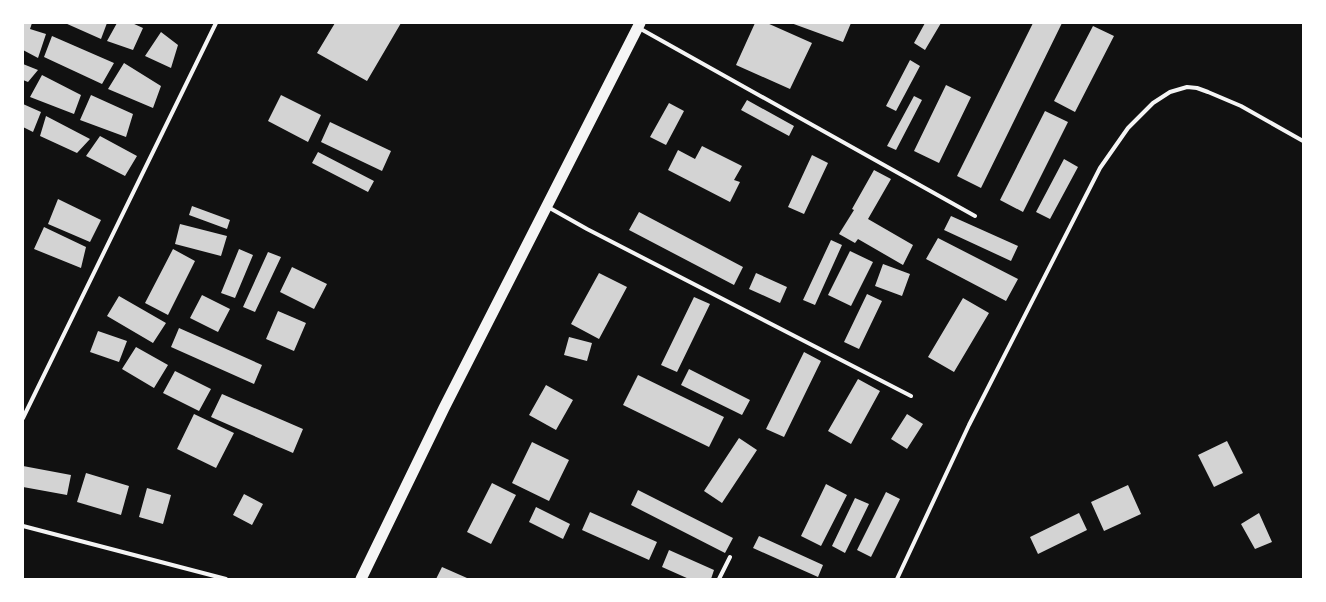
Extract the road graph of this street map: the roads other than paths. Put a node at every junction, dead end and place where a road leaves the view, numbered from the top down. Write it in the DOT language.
graph roads {
  1 [pos="216,23"];
  2 [pos="639,25"];
  3 [pos="1303,141"];
  4 [pos="546,206"];
  5 [pos="975,216"];
  6 [pos="911,396"];
  7 [pos="23,418"];
  8 [pos="23,526"];
  9 [pos="730,557"];
  10 [pos="226,579"];
  11 [pos="361,579"];
  12 [pos="719,579"];
  13 [pos="897,579"];
  1 -- 7 [label="street"];
  2 -- 4 [label="highway"];
  2 -- 5 [label="street"];
  3 -- 13 [label="street"];
  4 -- 6 [label="street"];
  4 -- 11 [label="highway"];
  8 -- 10 [label="street"];
  9 -- 12 [label="street"];
}
